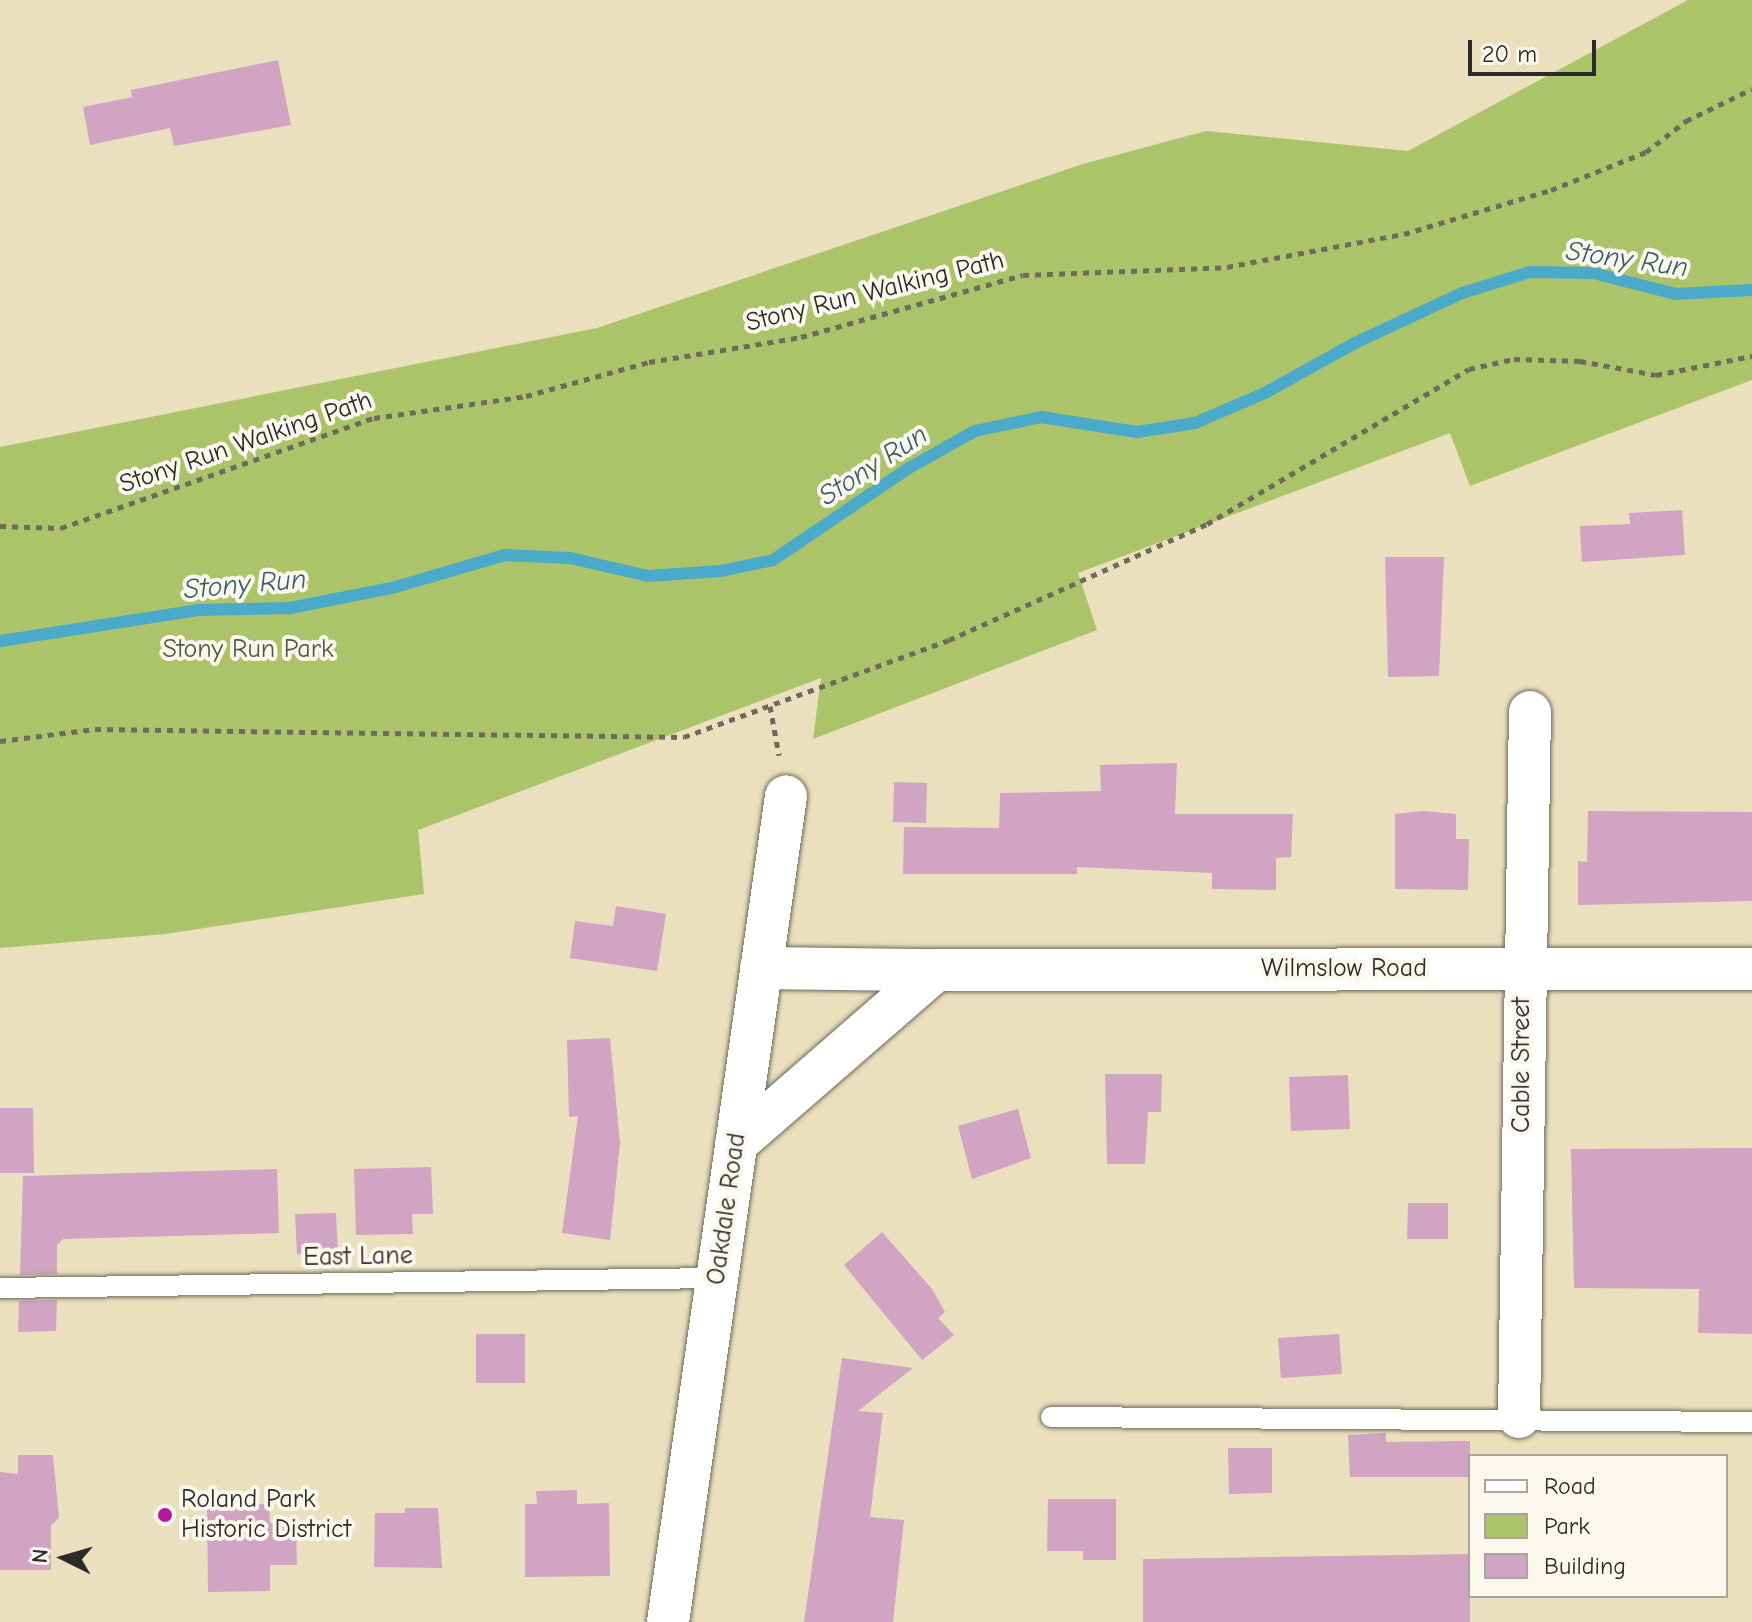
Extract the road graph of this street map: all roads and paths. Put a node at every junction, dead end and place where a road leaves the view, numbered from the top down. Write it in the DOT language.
graph roads {
  1 [pos="1752,89"];
  2 [pos="1752,356"];
  3 [pos="0,526"];
  4 [pos="770,706"];
  5 [pos="1530,712"];
  6 [pos="0,741"];
  7 [pos="786,796"];
  8 [pos="761,968"];
  9 [pos="1523,968"];
  10 [pos="1752,969"];
  11 [pos="936,970"];
  12 [pos="736,1144"];
  13 [pos="717,1278"];
  14 [pos="0,1288"];
  15 [pos="1051,1417"];
  16 [pos="1519,1417"];
  17 [pos="1752,1422"];
  18 [pos="668,1622"];
  1 -- 3 [label="path, Stony Run Walking Path"];
  2 -- 4 [label="path"];
  4 -- 6 [label="path"];
  4 -- 7 [label="path"];
  5 -- 9 [label="street, Cable Street"];
  7 -- 8 [label="street, Oakdale Road"];
  8 -- 11 [label="street, Wilmslow Road"];
  8 -- 12 [label="street, Oakdale Road"];
  9 -- 10 [label="street, Wilmslow Road"];
  9 -- 11 [label="street, Wilmslow Road"];
  9 -- 16 [label="street, Cable Street"];
  11 -- 12 [label="street"];
  12 -- 13 [label="street, Oakdale Road"];
  13 -- 14 [label="lane, East Lane"];
  13 -- 18 [label="street, Oakdale Road"];
  15 -- 16 [label="lane"];
  16 -- 17 [label="lane"];
}
